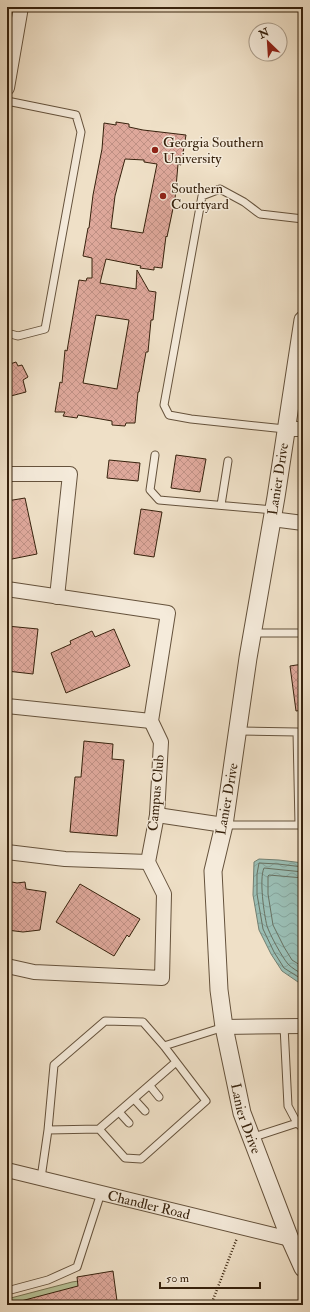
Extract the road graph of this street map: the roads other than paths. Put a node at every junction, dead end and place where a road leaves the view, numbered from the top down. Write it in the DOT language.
graph roads {
  1 [pos="20,7"];
  2 [pos="9,65"];
  3 [pos="7,88"];
  4 [pos="7,101"];
  5 [pos="303,219"];
  6 [pos="303,320"];
  7 [pos="7,333"];
  8 [pos="285,429"];
  9 [pos="303,429"];
  10 [pos="155,455"];
  11 [pos="228,461"];
  12 [pos="7,474"];
  13 [pos="221,505"];
  14 [pos="273,514"];
  15 [pos="303,523"];
  16 [pos="7,589"];
  17 [pos="57,597"];
  18 [pos="303,632"];
  19 [pos="252,633"];
  20 [pos="7,706"];
  21 [pos="151,721"];
  22 [pos="239,730"];
  23 [pos="156,815"];
  24 [pos="224,825"];
  25 [pos="301,825"];
  26 [pos="7,852"];
  27 [pos="148,862"];
  28 [pos="7,966"];
  29 [pos="284,1026"];
  30 [pos="303,1026"];
  31 [pos="224,1027"];
  32 [pos="164,1046"];
  33 [pos="176,1062"];
  34 [pos="150,1086"];
  35 [pos="159,1097"];
  36 [pos="134,1099"];
  37 [pos="145,1111"];
  38 [pos="119,1112"];
  39 [pos="177,1116"];
  40 [pos="182,1122"];
  41 [pos="129,1123"];
  42 [pos="297,1123"];
  43 [pos="303,1128"];
  44 [pos="99,1129"];
  45 [pos="48,1130"];
  46 [pos="251,1138"];
  47 [pos="147,1143"];
  48 [pos="152,1149"];
  49 [pos="7,1170"];
  50 [pos="24,1174"];
  51 [pos="41,1178"];
  52 [pos="7,1182"];
  53 [pos="101,1193"];
  54 [pos="290,1239"];
  55 [pos="303,1268"];
  56 [pos="7,1291"];
  1 -- 2 [label="street"];
  2 -- 3 [label="street"];
  4 -- 7 [label="lane"];
  5 -- 8 [label="lane"];
  6 -- 8 [label="street, Lanier Drive"];
  8 -- 9 [label="street"];
  8 -- 14 [label="street, Lanier Drive"];
  10 -- 13 [label="lane"];
  11 -- 13 [label="lane"];
  12 -- 17 [label="street"];
  13 -- 14 [label="lane"];
  14 -- 15 [label="street"];
  14 -- 19 [label="street, Lanier Drive"];
  16 -- 17 [label="street"];
  17 -- 21 [label="street"];
  18 -- 19 [label="lane"];
  19 -- 22 [label="street, Lanier Drive"];
  20 -- 21 [label="street"];
  21 -- 23 [label="street, Campus Club"];
  22 -- 24 [label="street, Lanier Drive"];
  22 -- 25 [label="lane"];
  23 -- 24 [label="street"];
  23 -- 27 [label="street, Campus Club"];
  24 -- 25 [label="lane"];
  24 -- 31 [label="street, Lanier Drive"];
  26 -- 27 [label="street"];
  27 -- 28 [label="street"];
  29 -- 30 [label="street"];
  29 -- 31 [label="street"];
  29 -- 42 [label="lane"];
  31 -- 32 [label="lane"];
  31 -- 46 [label="street, Lanier Drive"];
  32 -- 33 [label="lane"];
  32 -- 45 [label="lane"];
  33 -- 34 [label="lane"];
  33 -- 40 [label="lane"];
  34 -- 35 [label="lane"];
  34 -- 36 [label="lane"];
  36 -- 37 [label="lane"];
  36 -- 38 [label="lane"];
  38 -- 41 [label="lane"];
  38 -- 44 [label="lane"];
  39 -- 40 [label="lane"];
  40 -- 48 [label="lane"];
  42 -- 43 [label="lane"];
  42 -- 46 [label="lane"];
  44 -- 45 [label="lane"];
  44 -- 48 [label="lane"];
  45 -- 51 [label="lane"];
  46 -- 54 [label="street, Lanier Drive"];
  47 -- 48 [label="lane"];
  49 -- 50 [label="street, Chandler Road"];
  50 -- 51 [label="street, Chandler Road"];
  50 -- 52 [label="street"];
  51 -- 53 [label="street, Chandler Road"];
  53 -- 54 [label="street, Chandler Road"];
  53 -- 56 [label="lane"];
  54 -- 55 [label="street, Lanier Drive"];
}
